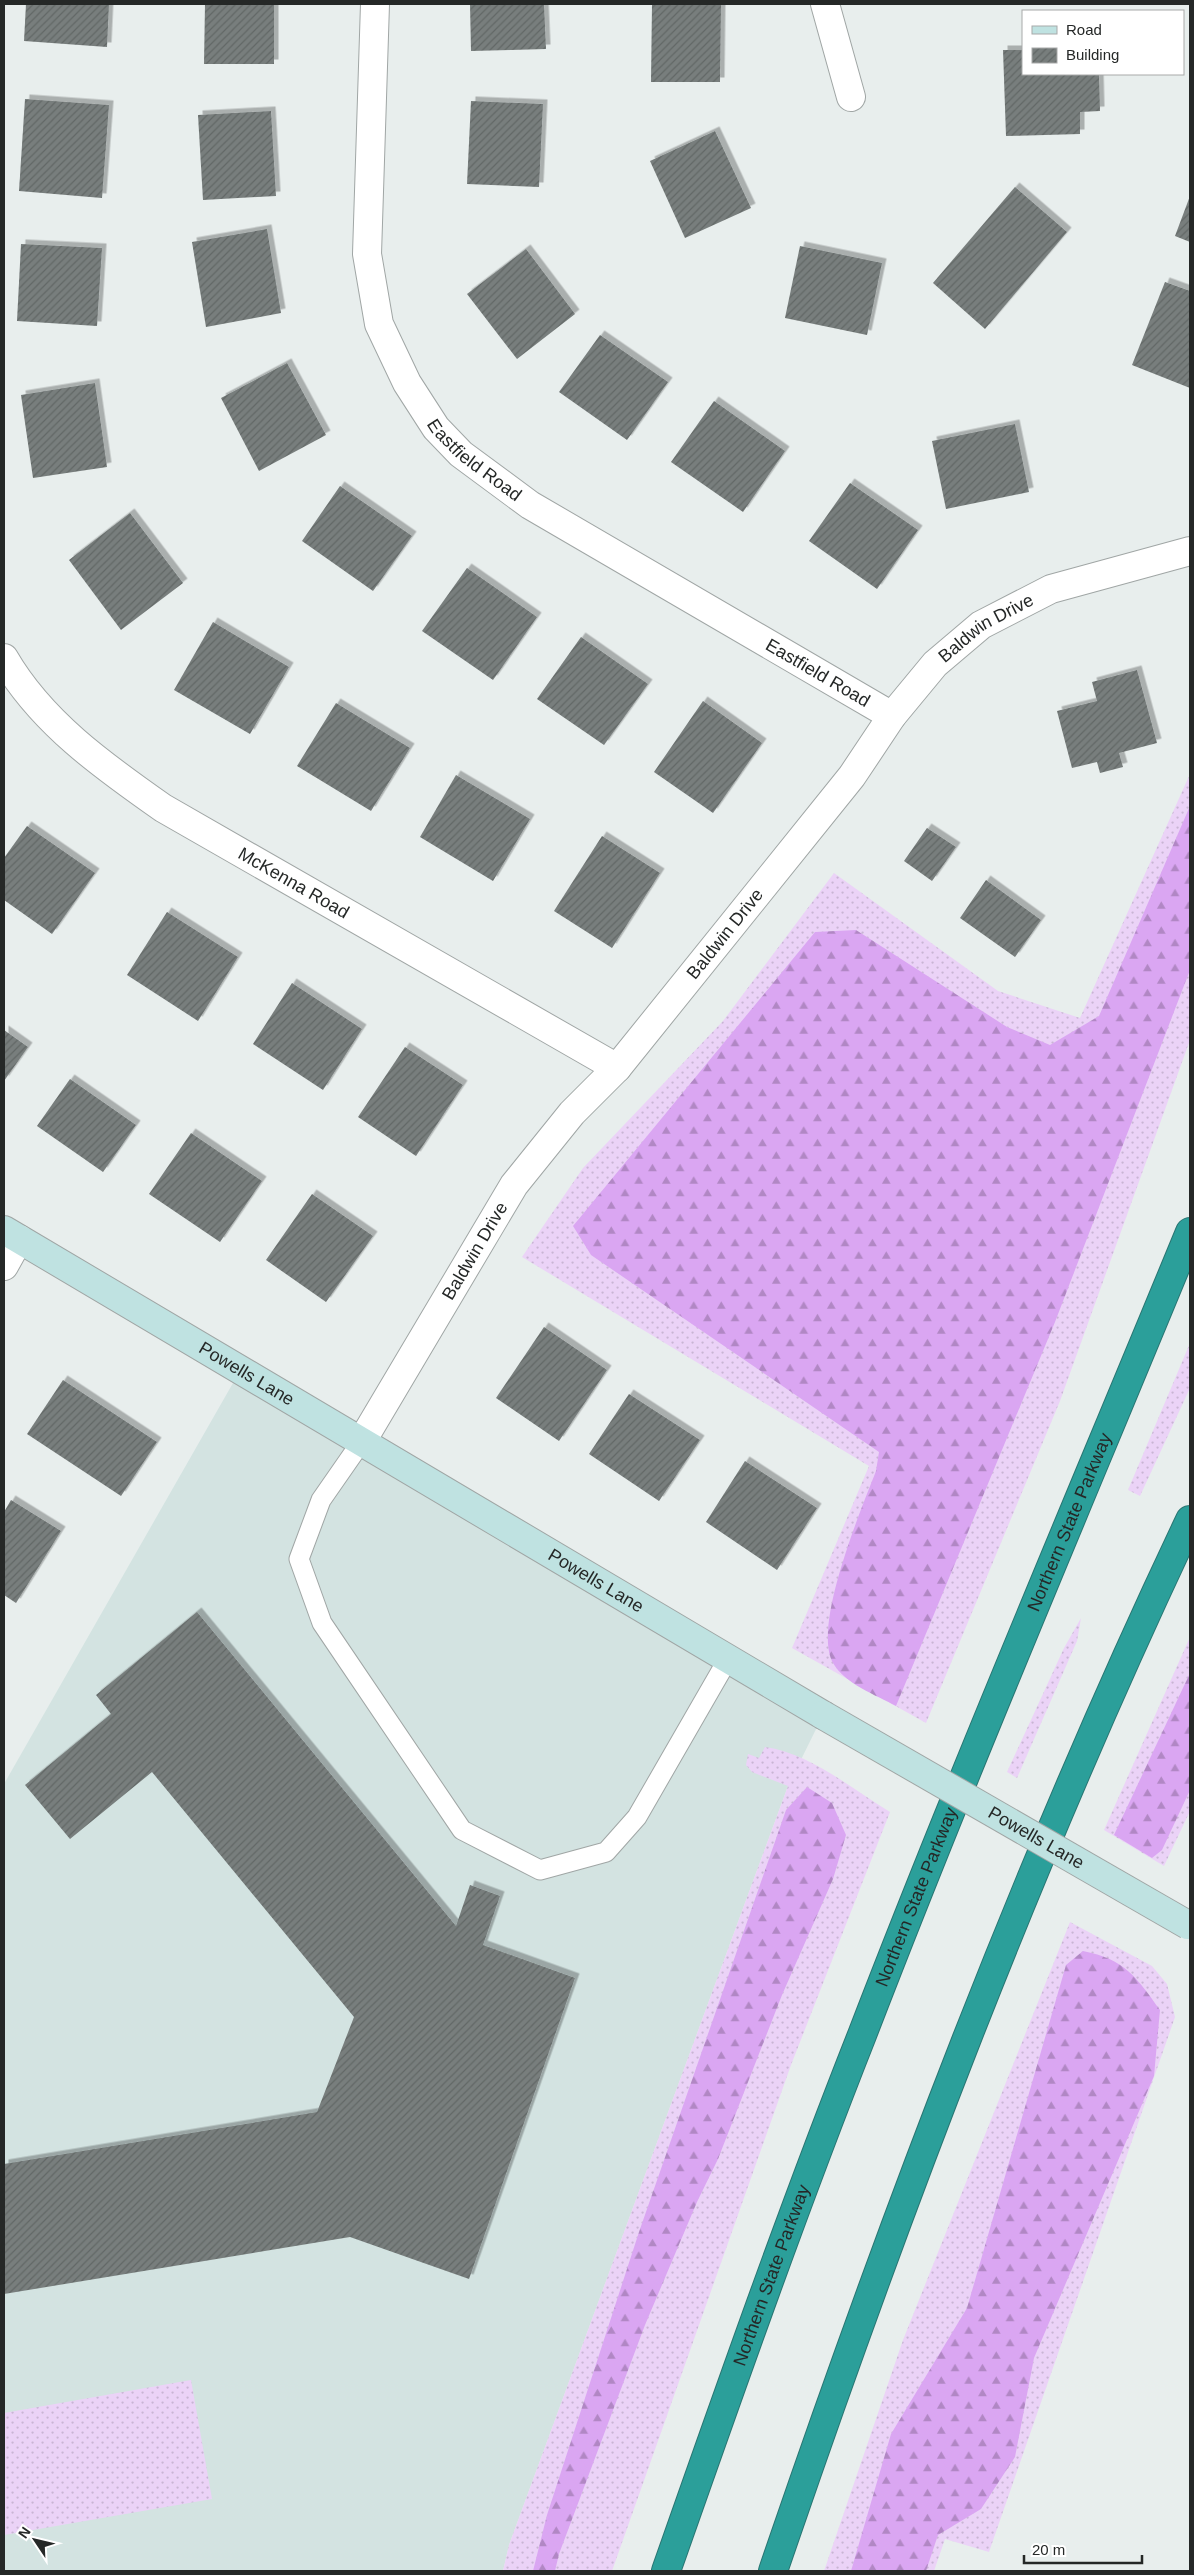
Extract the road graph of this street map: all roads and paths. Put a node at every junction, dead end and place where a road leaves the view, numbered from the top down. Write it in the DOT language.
graph roads {
  1 [pos="375,4"];
  2 [pos="825,4"];
  3 [pos="851,96"];
  4 [pos="1190,551"];
  5 [pos="4,658"];
  6 [pos="892,716"];
  7 [pos="617,1068"];
  8 [pos="1190,1232"];
  9 [pos="11,1235"];
  10 [pos="4,1266"];
  11 [pos="362,1441"];
  12 [pos="1190,1520"];
  13 [pos="728,1659"];
  14 [pos="1189,1926"];
  15 [pos="666,2571"];
  16 [pos="773,2571"];
  1 -- 6 [label="street, Eastfield Road"];
  2 -- 3 [label="street"];
  4 -- 6 [label="street, Baldwin Drive"];
  5 -- 7 [label="street, McKenna Road"];
  6 -- 7 [label="street, Baldwin Drive"];
  7 -- 11 [label="street, Baldwin Drive"];
  8 -- 15 [label="highway, Northern State Parkway"];
  9 -- 10 [label="street"];
  9 -- 11 [label="street, Powells Lane"];
  11 -- 13 [label="street, Powells Lane"];
  11 -- 13 [label="lane"];
  12 -- 16 [label="highway"];
  13 -- 14 [label="street, Powells Lane, bridge"];
}
